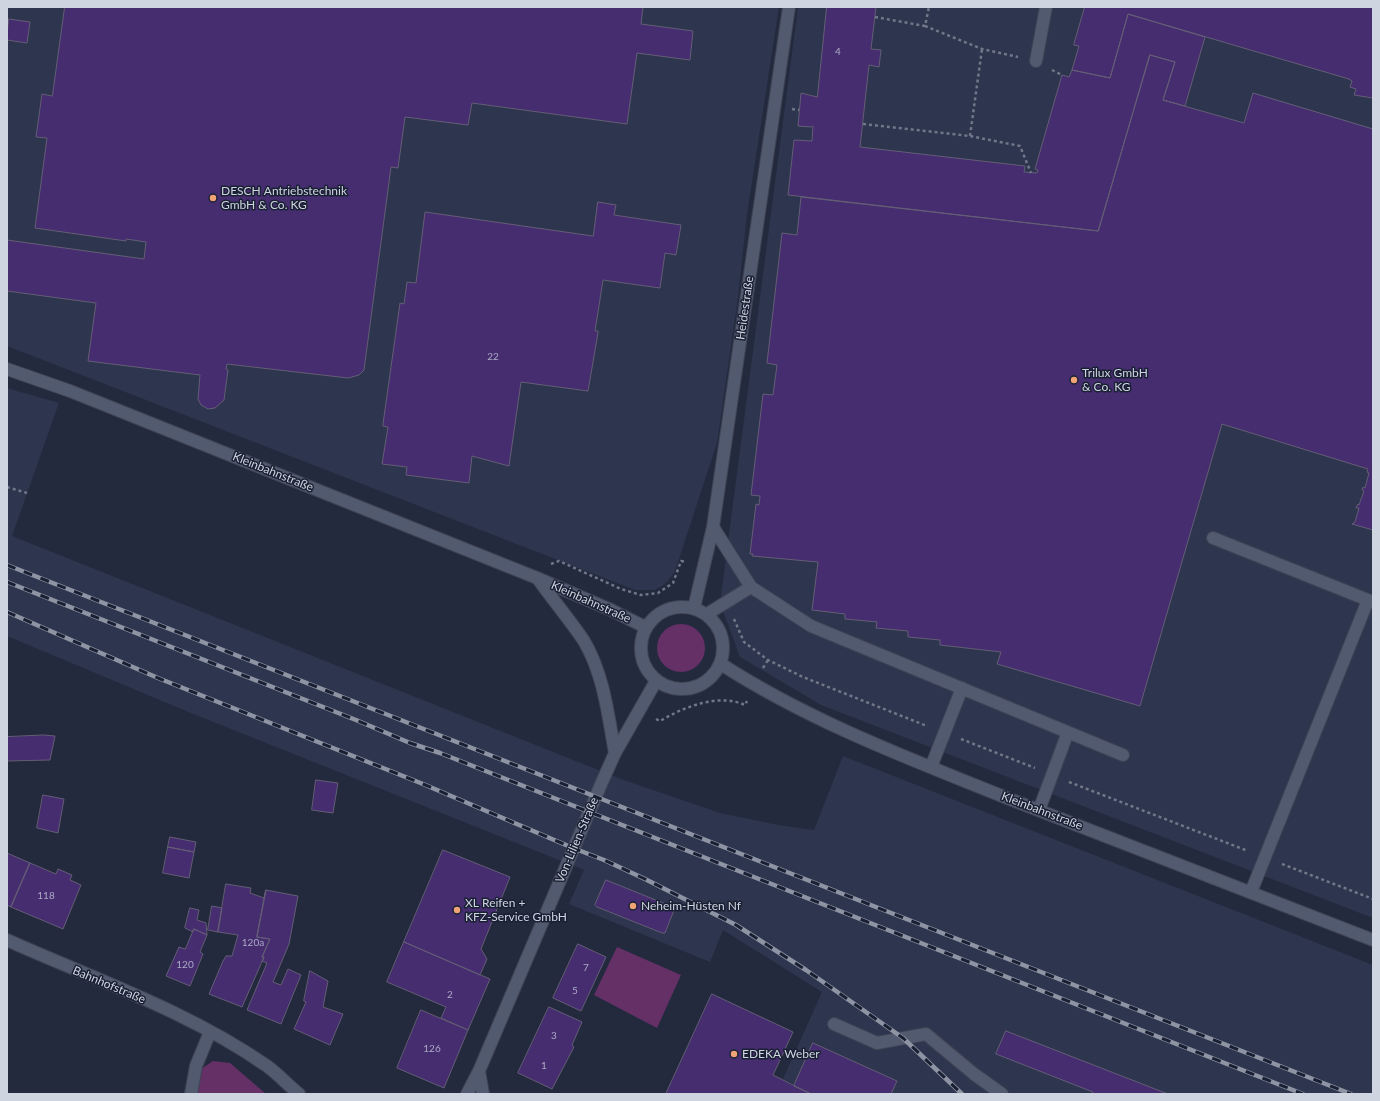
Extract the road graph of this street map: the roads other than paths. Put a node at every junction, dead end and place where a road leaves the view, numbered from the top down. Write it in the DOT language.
graph roads {
  1 [pos="789,7"];
  2 [pos="1046,7"];
  3 [pos="1036,61"];
  4 [pos="7,369"];
  5 [pos="714,527"];
  6 [pos="1214,538"];
  7 [pos="537,578"];
  8 [pos="751,587"];
  9 [pos="1371,601"];
  10 [pos="694,608"];
  11 [pos="707,614"];
  12 [pos="645,627"];
  13 [pos="721,664"];
  14 [pos="656,681"];
  15 [pos="962,688"];
  16 [pos="1068,732"];
  17 [pos="615,754"];
  18 [pos="1123,755"];
  19 [pos="930,767"];
  20 [pos="1039,810"];
  21 [pos="1251,892"];
  22 [pos="7,940"];
  23 [pos="1373,940"];
  24 [pos="834,1024"];
  25 [pos="210,1032"];
  26 [pos="479,1071"];
  27 [pos="191,1094"];
  28 [pos="299,1094"];
  29 [pos="467,1094"];
  30 [pos="483,1094"];
  31 [pos="1002,1094"];
  1 -- 5 [label="street, Heidestraße"];
  2 -- 3 [label="street"];
  4 -- 7 [label="street, Kleinbahnstraße"];
  5 -- 8 [label="street"];
  5 -- 10 [label="street, Heidestraße"];
  6 -- 9 [label="street"];
  7 -- 12 [label="street, Kleinbahnstraße"];
  7 -- 17 [label="street, Kleinbahnstraße"];
  8 -- 11 [label="street"];
  8 -- 15 [label="street"];
  9 -- 21 [label="street"];
  10 -- 11 [label="street, Kleinbahnstraße"];
  10 -- 12 [label="street, Kleinbahnstraße"];
  11 -- 13 [label="street, Kleinbahnstraße"];
  12 -- 14 [label="street, Kleinbahnstraße"];
  13 -- 14 [label="street"];
  13 -- 19 [label="street, Kleinbahnstraße"];
  14 -- 17 [label="street, Von-Lilien-Straße"];
  15 -- 16 [label="street"];
  15 -- 19 [label="street"];
  16 -- 18 [label="street"];
  16 -- 20 [label="street"];
  17 -- 26 [label="street, Von-Lilien-Straße"];
  19 -- 20 [label="street, Kleinbahnstraße"];
  20 -- 21 [label="street, Kleinbahnstraße"];
  21 -- 23 [label="street, Kleinbahnstraße"];
  22 -- 25 [label="street, Bahnhofstraße"];
  24 -- 31 [label="street"];
  25 -- 27 [label="street"];
  25 -- 28 [label="street, Bahnhofstraße"];
  26 -- 29 [label="street, Von-Lilien-Straße"];
  26 -- 30 [label="street"];
}
